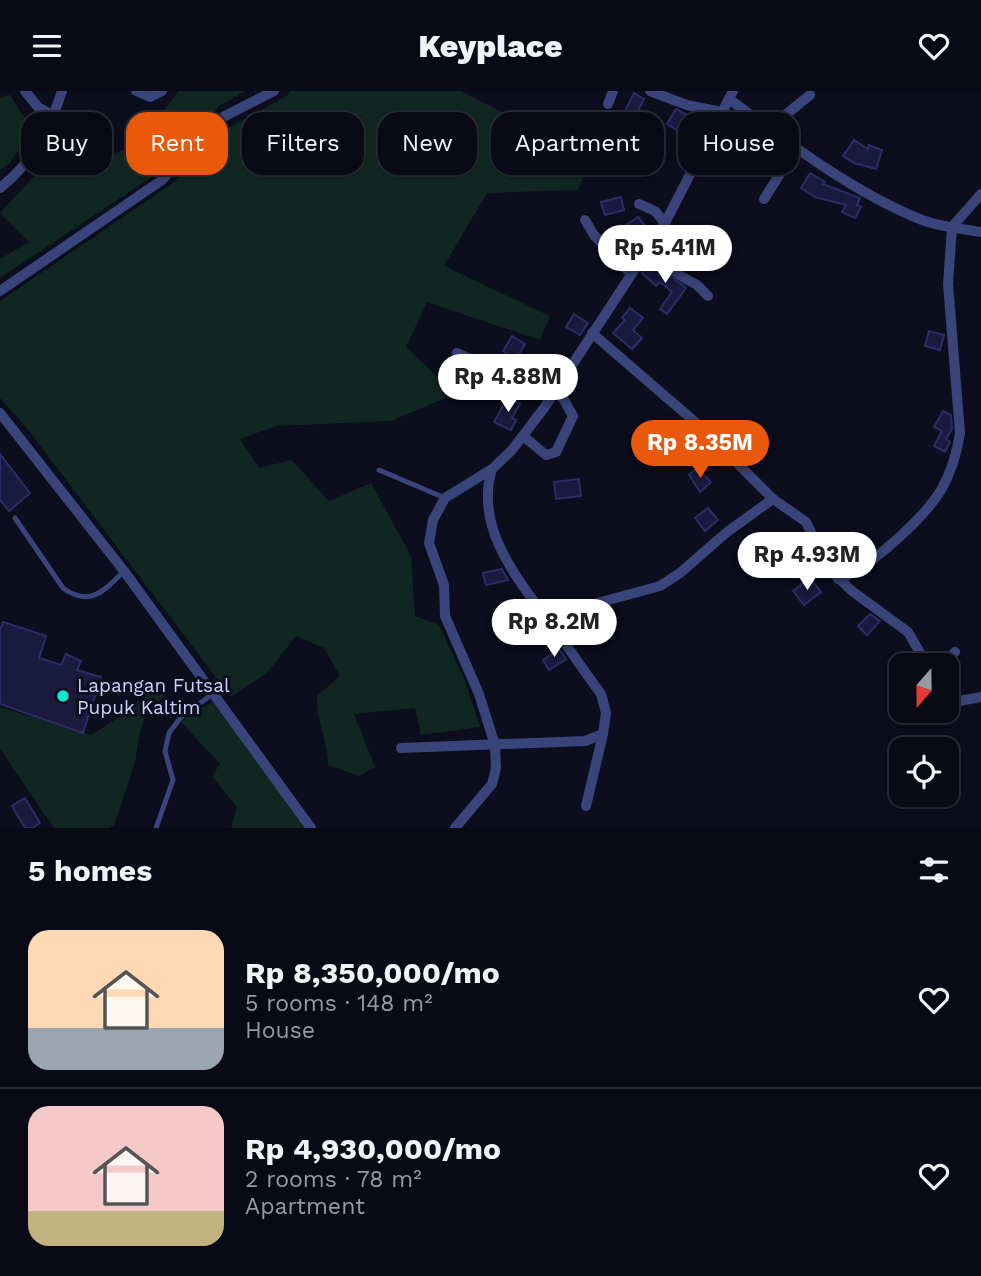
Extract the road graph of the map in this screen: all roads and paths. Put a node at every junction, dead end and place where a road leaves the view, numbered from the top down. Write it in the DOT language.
graph roads {
  1 [pos="25,91"];
  2 [pos="62,91"];
  3 [pos="135,91"];
  4 [pos="162,91"];
  5 [pos="274,91"];
  6 [pos="613,91"];
  7 [pos="650,91"];
  8 [pos="731,93"];
  9 [pos="810,95"];
  10 [pos="608,104"];
  11 [pos="48,112"];
  12 [pos="55,112"];
  13 [pos="721,112"];
  14 [pos="751,112"];
  15 [pos="788,112"];
  16 [pos="799,151"];
  17 [pos="21,168"];
  18 [pos="689,175"];
  19 [pos="779,175"];
  20 [pos="0,188"];
  21 [pos="981,194"];
  22 [pos="764,199"];
  23 [pos="639,204"];
  24 [pos="585,220"];
  25 [pos="665,223"];
  26 [pos="952,227"];
  27 [pos="981,232"];
  28 [pos="649,248"];
  29 [pos="631,274"];
  30 [pos="0,291"];
  31 [pos="708,296"];
  32 [pos="592,333"];
  33 [pos="457,352"];
  34 [pos="554,393"];
  35 [pos="0,413"];
  36 [pos="523,436"];
  37 [pos="492,468"];
  38 [pos="379,470"];
  39 [pos="446,498"];
  40 [pos="773,499"];
  41 [pos="15,519"];
  42 [pos="124,571"];
  43 [pos="838,579"];
  44 [pos="546,617"];
  45 [pos="920,653"];
  46 [pos="214,693"];
  47 [pos="981,697"];
  48 [pos="959,701"];
  49 [pos="603,734"];
  50 [pos="495,745"];
  51 [pos="401,748"];
  52 [pos="586,806"];
  53 [pos="156,828"];
  54 [pos="311,828"];
  55 [pos="455,828"];
  1 -- 11 [label="street"];
  2 -- 12 [label="street"];
  3 -- 4 [label="street"];
  5 -- 30 [label="street"];
  6 -- 10 [label="street"];
  7 -- 13 [label="street"];
  8 -- 13 [label="street"];
  8 -- 14 [label="street"];
  9 -- 15 [label="street"];
  16 -- 26 [label="street"];
  17 -- 20 [label="street"];
  18 -- 25 [label="street"];
  19 -- 22 [label="street"];
  21 -- 26 [label="street"];
  23 -- 25 [label="street"];
  24 -- 29 [label="street"];
  25 -- 28 [label="street"];
  26 -- 27 [label="street"];
  26 -- 43 [label="street"];
  28 -- 29 [label="street"];
  28 -- 31 [label="street"];
  29 -- 32 [label="street"];
  32 -- 34 [label="street"];
  32 -- 40 [label="street"];
  33 -- 34 [label="street"];
  34 -- 36 [label="street"];
  34 -- 36 [label="street"];
  35 -- 42 [label="street"];
  36 -- 37 [label="street"];
  37 -- 39 [label="street"];
  37 -- 44 [label="street"];
  38 -- 39 [label="lane"];
  39 -- 50 [label="street"];
  40 -- 43 [label="street"];
  40 -- 44 [label="street"];
  41 -- 42 [label="lane"];
  42 -- 46 [label="street"];
  43 -- 45 [label="street"];
  44 -- 49 [label="street"];
  46 -- 53 [label="lane"];
  46 -- 54 [label="street"];
  47 -- 48 [label="street"];
  49 -- 50 [label="street"];
  49 -- 52 [label="street"];
  50 -- 51 [label="street"];
  50 -- 55 [label="street"];
}
